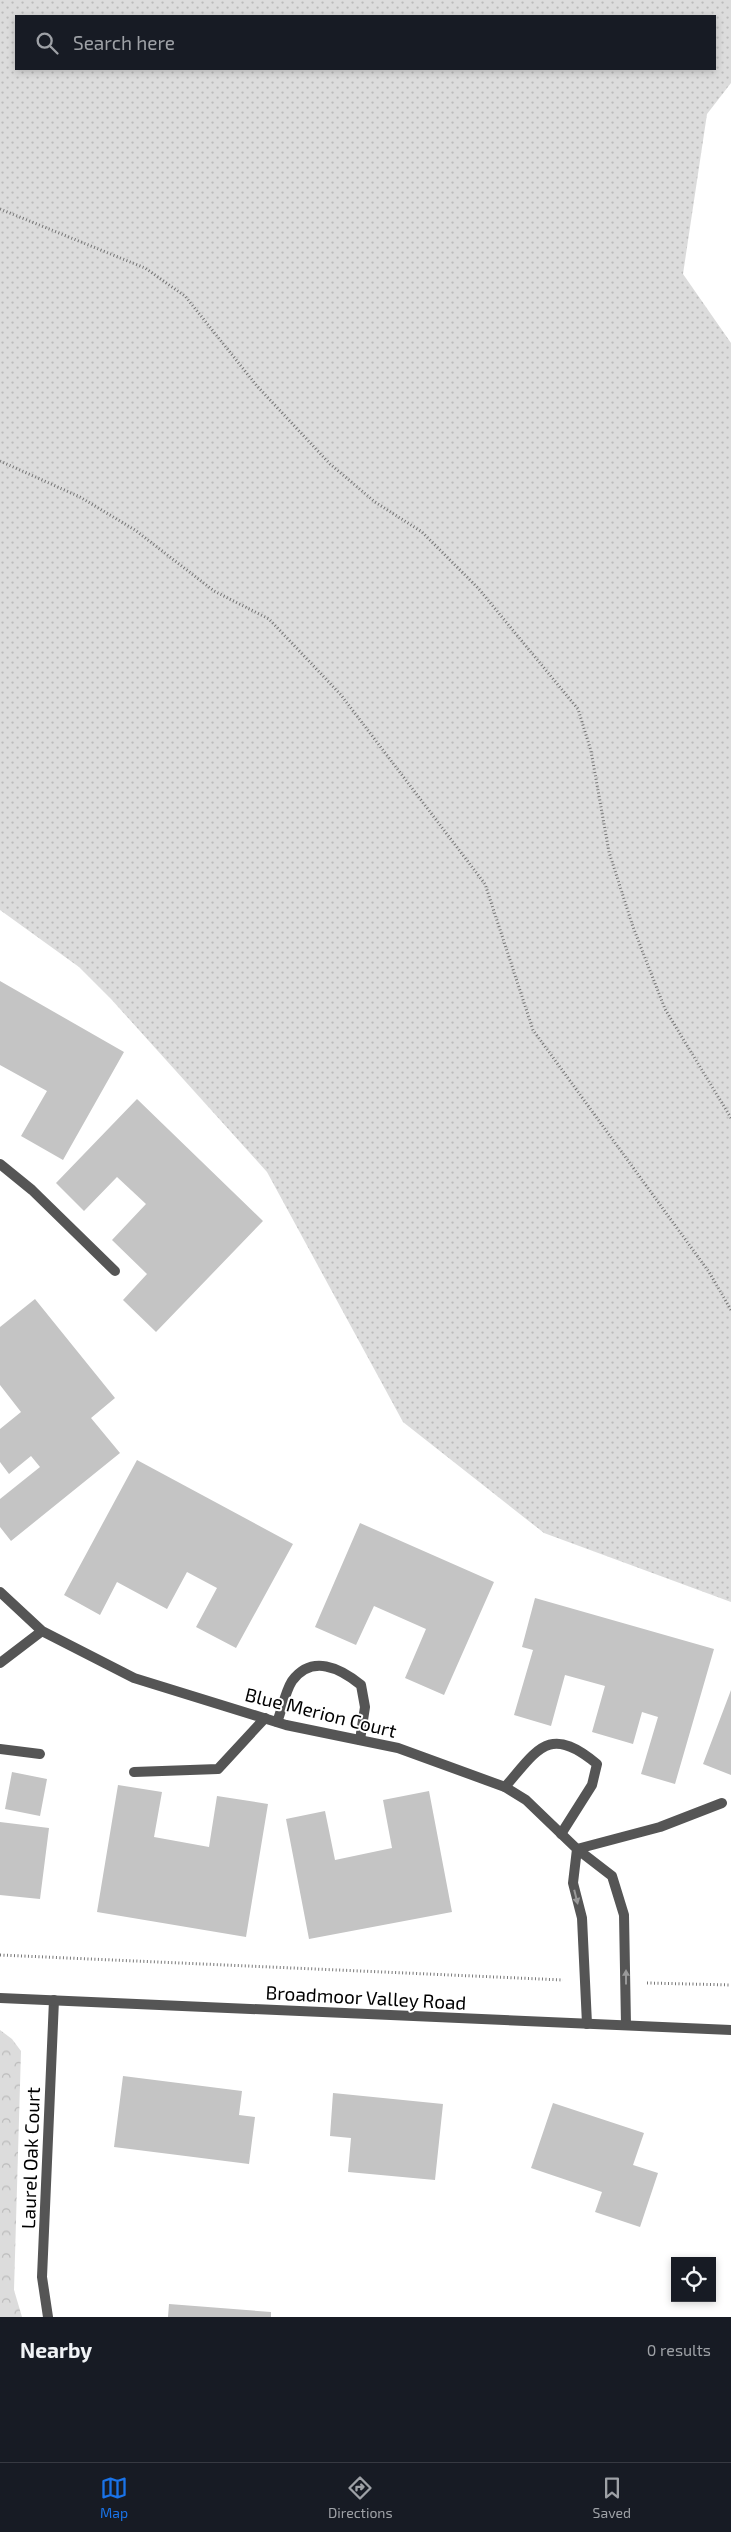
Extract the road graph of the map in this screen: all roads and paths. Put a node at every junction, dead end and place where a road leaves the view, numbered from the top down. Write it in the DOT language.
graph roads {
  1 [pos="0,209"];
  2 [pos="0,461"];
  3 [pos="731,1118"];
  4 [pos="0,1164"];
  5 [pos="115,1271"];
  6 [pos="731,1310"];
  7 [pos="0,1592"];
  8 [pos="42,1631"];
  9 [pos="0,1662"];
  10 [pos="265,1718"];
  11 [pos="277,1722"];
  12 [pos="360,1740"];
  13 [pos="0,1749"];
  14 [pos="40,1754"];
  15 [pos="134,1772"];
  16 [pos="505,1787"];
  17 [pos="722,1803"];
  18 [pos="561,1834"];
  19 [pos="577,1849"];
  20 [pos="0,1955"];
  21 [pos="586,1981"];
  22 [pos="626,1982"];
  23 [pos="731,1985"];
  24 [pos="0,1998"];
  25 [pos="54,2000"];
  26 [pos="587,2024"];
  27 [pos="626,2025"];
  28 [pos="731,2030"];
  29 [pos="48,2317"];
  1 -- 3 [label="path"];
  2 -- 6 [label="path"];
  4 -- 5 [label="street"];
  7 -- 8 [label="street, Blue Merion Court"];
  8 -- 9 [label="street"];
  8 -- 10 [label="street, Blue Merion Court"];
  10 -- 11 [label="street, Blue Merion Court"];
  10 -- 15 [label="street"];
  11 -- 12 [label="street, Blue Merion Court"];
  11 -- 12 [label="street"];
  12 -- 16 [label="street, Blue Merion Court"];
  13 -- 14 [label="street"];
  16 -- 18 [label="street, Blue Merion Court"];
  16 -- 18 [label="street"];
  17 -- 19 [label="street"];
  18 -- 19 [label="street, Blue Merion Court"];
  19 -- 21 [label="street, one-way"];
  22 -- 19 [label="street, Blue Merion Court, one-way"];
  20 -- 21 [label="path"];
  21 -- 26 [label="street"];
  22 -- 23 [label="path"];
  22 -- 27 [label="street, Blue Merion Court"];
  24 -- 25 [label="street, Broadmoor Valley Road"];
  25 -- 26 [label="street, Broadmoor Valley Road"];
  25 -- 29 [label="street, Laurel Oak Court"];
  26 -- 27 [label="street, Broadmoor Valley Road"];
  27 -- 28 [label="street, Broadmoor Valley Road"];
}
